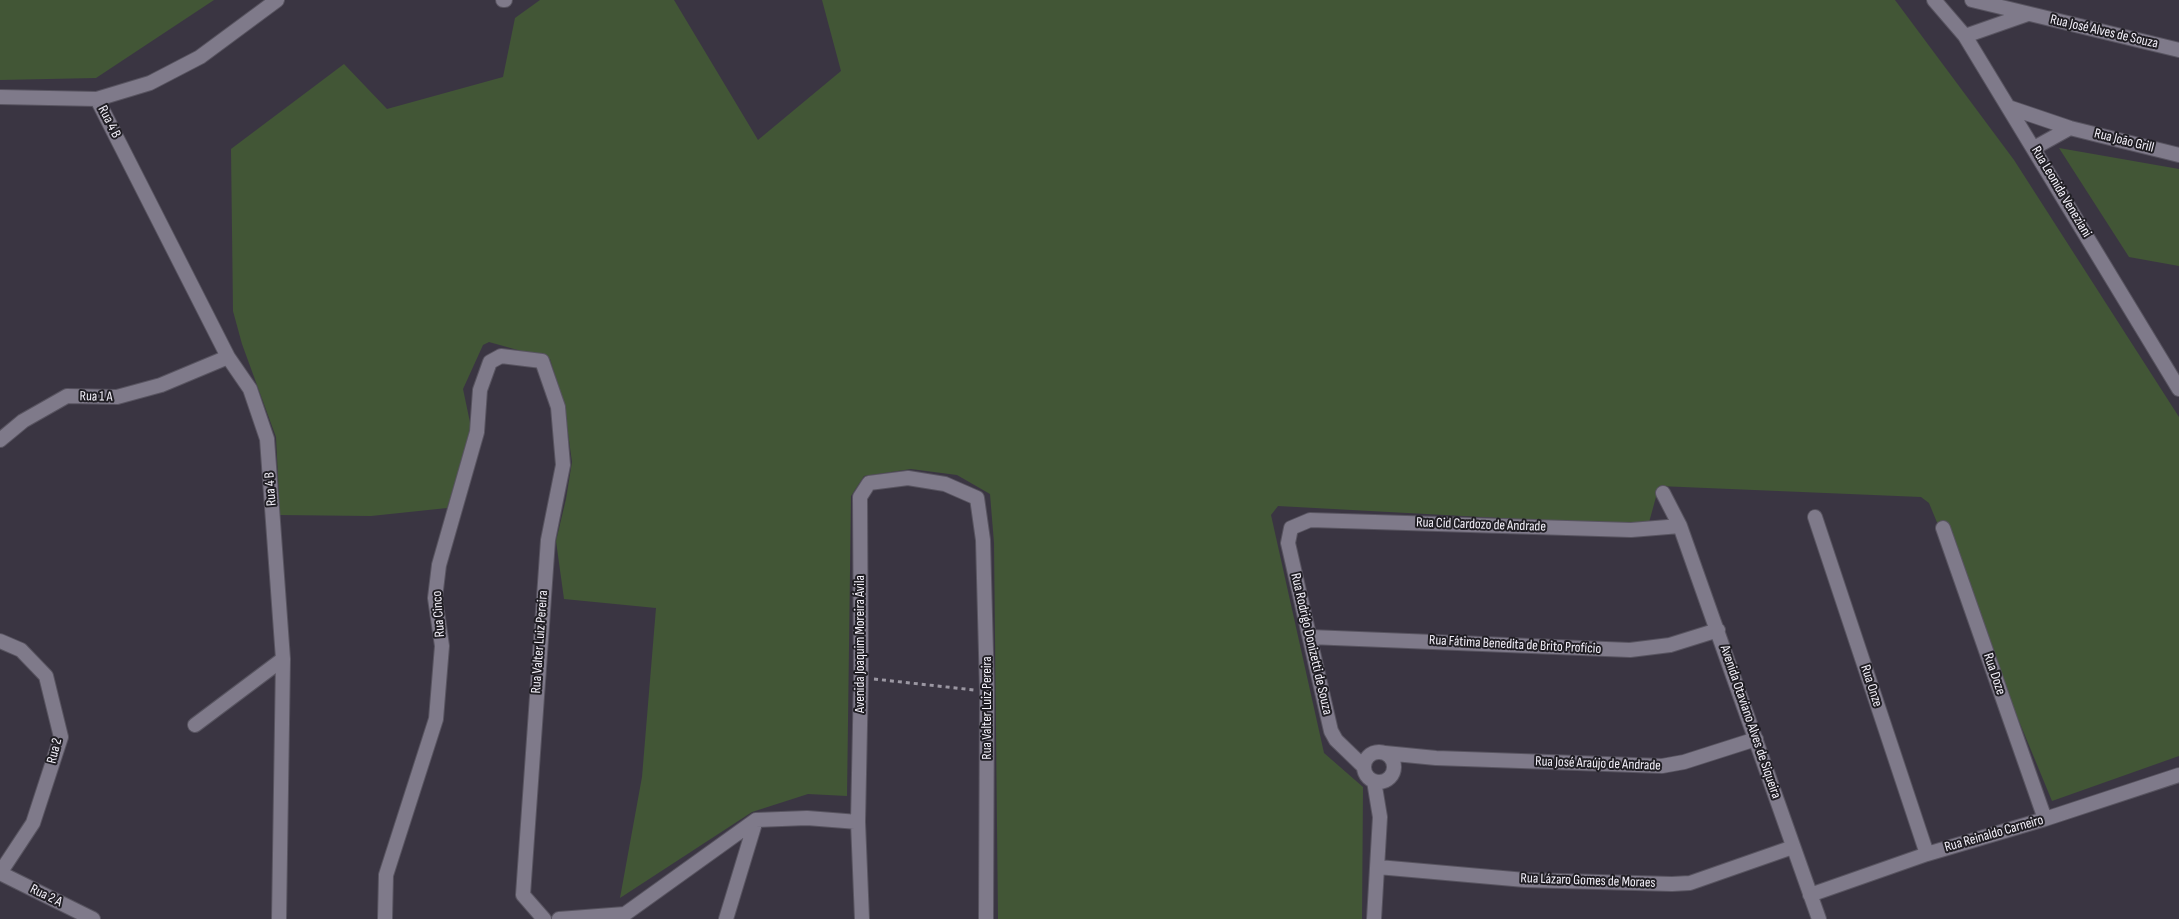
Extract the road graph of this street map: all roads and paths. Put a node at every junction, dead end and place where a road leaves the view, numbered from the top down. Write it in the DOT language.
graph roads {
  1 [pos="277,0"];
  2 [pos="1934,0"];
  3 [pos="1972,0"];
  4 [pos="2028,14"];
  5 [pos="1965,36"];
  6 [pos="2179,50"];
  7 [pos="0,96"];
  8 [pos="97,100"];
  9 [pos="2011,108"];
  10 [pos="2070,128"];
  11 [pos="2034,148"];
  12 [pos="2179,155"];
  13 [pos="228,358"];
  14 [pos="542,361"];
  15 [pos="2179,389"];
  16 [pos="0,440"];
  17 [pos="1663,493"];
  18 [pos="977,498"];
  19 [pos="1815,517"];
  20 [pos="1680,526"];
  21 [pos="1943,528"];
  22 [pos="1288,534"];
  23 [pos="1718,630"];
  24 [pos="1310,637"];
  25 [pos="0,641"];
  26 [pos="283,659"];
  27 [pos="861,677"];
  28 [pos="987,691"];
  29 [pos="195,725"];
  30 [pos="1756,738"];
  31 [pos="1385,753"];
  32 [pos="1436,758"];
  33 [pos="1366,762"];
  34 [pos="1392,772"];
  35 [pos="2179,775"];
  36 [pos="1374,781"];
  37 [pos="1380,817"];
  38 [pos="2045,819"];
  39 [pos="756,820"];
  40 [pos="858,822"];
  41 [pos="1793,847"];
  42 [pos="1927,854"];
  43 [pos="1378,867"];
  44 [pos="0,873"];
  45 [pos="1810,895"];
  46 [pos="93,919"];
  47 [pos="279,919"];
  48 [pos="385,919"];
  49 [pos="544,919"];
  50 [pos="559,919"];
  51 [pos="726,919"];
  52 [pos="862,919"];
  53 [pos="986,919"];
  54 [pos="1374,919"];
  55 [pos="1819,919"];
  1 -- 8 [label="street"];
  2 -- 5 [label="street, Rua Leonida Veneziani"];
  3 -- 4 [label="street, Rua José Alves de Souza"];
  4 -- 5 [label="street"];
  4 -- 6 [label="street, Rua José Alves de Souza"];
  5 -- 9 [label="street, Rua Leonida Veneziani"];
  7 -- 8 [label="street"];
  8 -- 13 [label="street, Rua 4 B"];
  9 -- 10 [label="street, Rua João Grill"];
  9 -- 11 [label="street, Rua Leonida Veneziani"];
  10 -- 11 [label="street"];
  10 -- 12 [label="street, Rua João Grill"];
  11 -- 15 [label="street, Rua Leonida Veneziani"];
  13 -- 16 [label="street, Rua 1 A"];
  13 -- 26 [label="street, Rua 4 B"];
  14 -- 48 [label="street, Rua Cinco"];
  14 -- 49 [label="street, Rua Valter Luiz Pereira"];
  17 -- 20 [label="street, Avenida Otaviano Alves de Siqueira"];
  18 -- 27 [label="street, Avenida Joaquim Moreira Ávila"];
  18 -- 28 [label="street, Rua Valter Luiz Pereira"];
  19 -- 42 [label="street, Rua Onze"];
  20 -- 22 [label="street, Rua Cid Cardozo de Andrade"];
  20 -- 23 [label="street, Avenida Otaviano Alves de Siqueira"];
  21 -- 38 [label="street, Rua Doze"];
  22 -- 24 [label="street, Rua Rodrigo Donizetti de Souza"];
  23 -- 24 [label="street, Rua Fátima Benedita de Brito Profício"];
  23 -- 30 [label="street, Avenida Otaviano Alves de Siqueira"];
  24 -- 33 [label="street, Rua Rodrigo Donizetti de Souza"];
  25 -- 44 [label="street, Rua 2"];
  26 -- 29 [label="street"];
  26 -- 47 [label="street, Rua 4 B"];
  27 -- 28 [label="path"];
  27 -- 40 [label="street, Avenida Joaquim Moreira Ávila"];
  28 -- 53 [label="street, Rua Valter Luiz Pereira"];
  30 -- 32 [label="street, Rua José Araújo de Andrade"];
  30 -- 41 [label="street, Avenida Otaviano Alves de Siqueira"];
  31 -- 32 [label="street, Rua José Araújo de Andrade"];
  31 -- 33 [label="street"];
  31 -- 34 [label="street"];
  32 -- 34 [label="street, Rua José Araújo de Andrade"];
  33 -- 36 [label="street"];
  34 -- 36 [label="street"];
  34 -- 37 [label="street"];
  35 -- 38 [label="street, Rua Reinaldo Carneiro"];
  36 -- 37 [label="street"];
  37 -- 43 [label="street"];
  38 -- 42 [label="street, Rua Reinaldo Carneiro"];
  39 -- 40 [label="street"];
  39 -- 50 [label="street"];
  39 -- 51 [label="street"];
  40 -- 52 [label="street, Avenida Joaquim Moreira Ávila"];
  41 -- 43 [label="street, Rua Lázaro Gomes de Moraes"];
  41 -- 45 [label="street, Avenida Otaviano Alves de Siqueira"];
  42 -- 45 [label="street, Rua Reinaldo Carneiro"];
  43 -- 54 [label="street"];
  44 -- 46 [label="street, Rua 2 A"];
  45 -- 55 [label="street, Avenida Otaviano Alves de Siqueira"];
}
